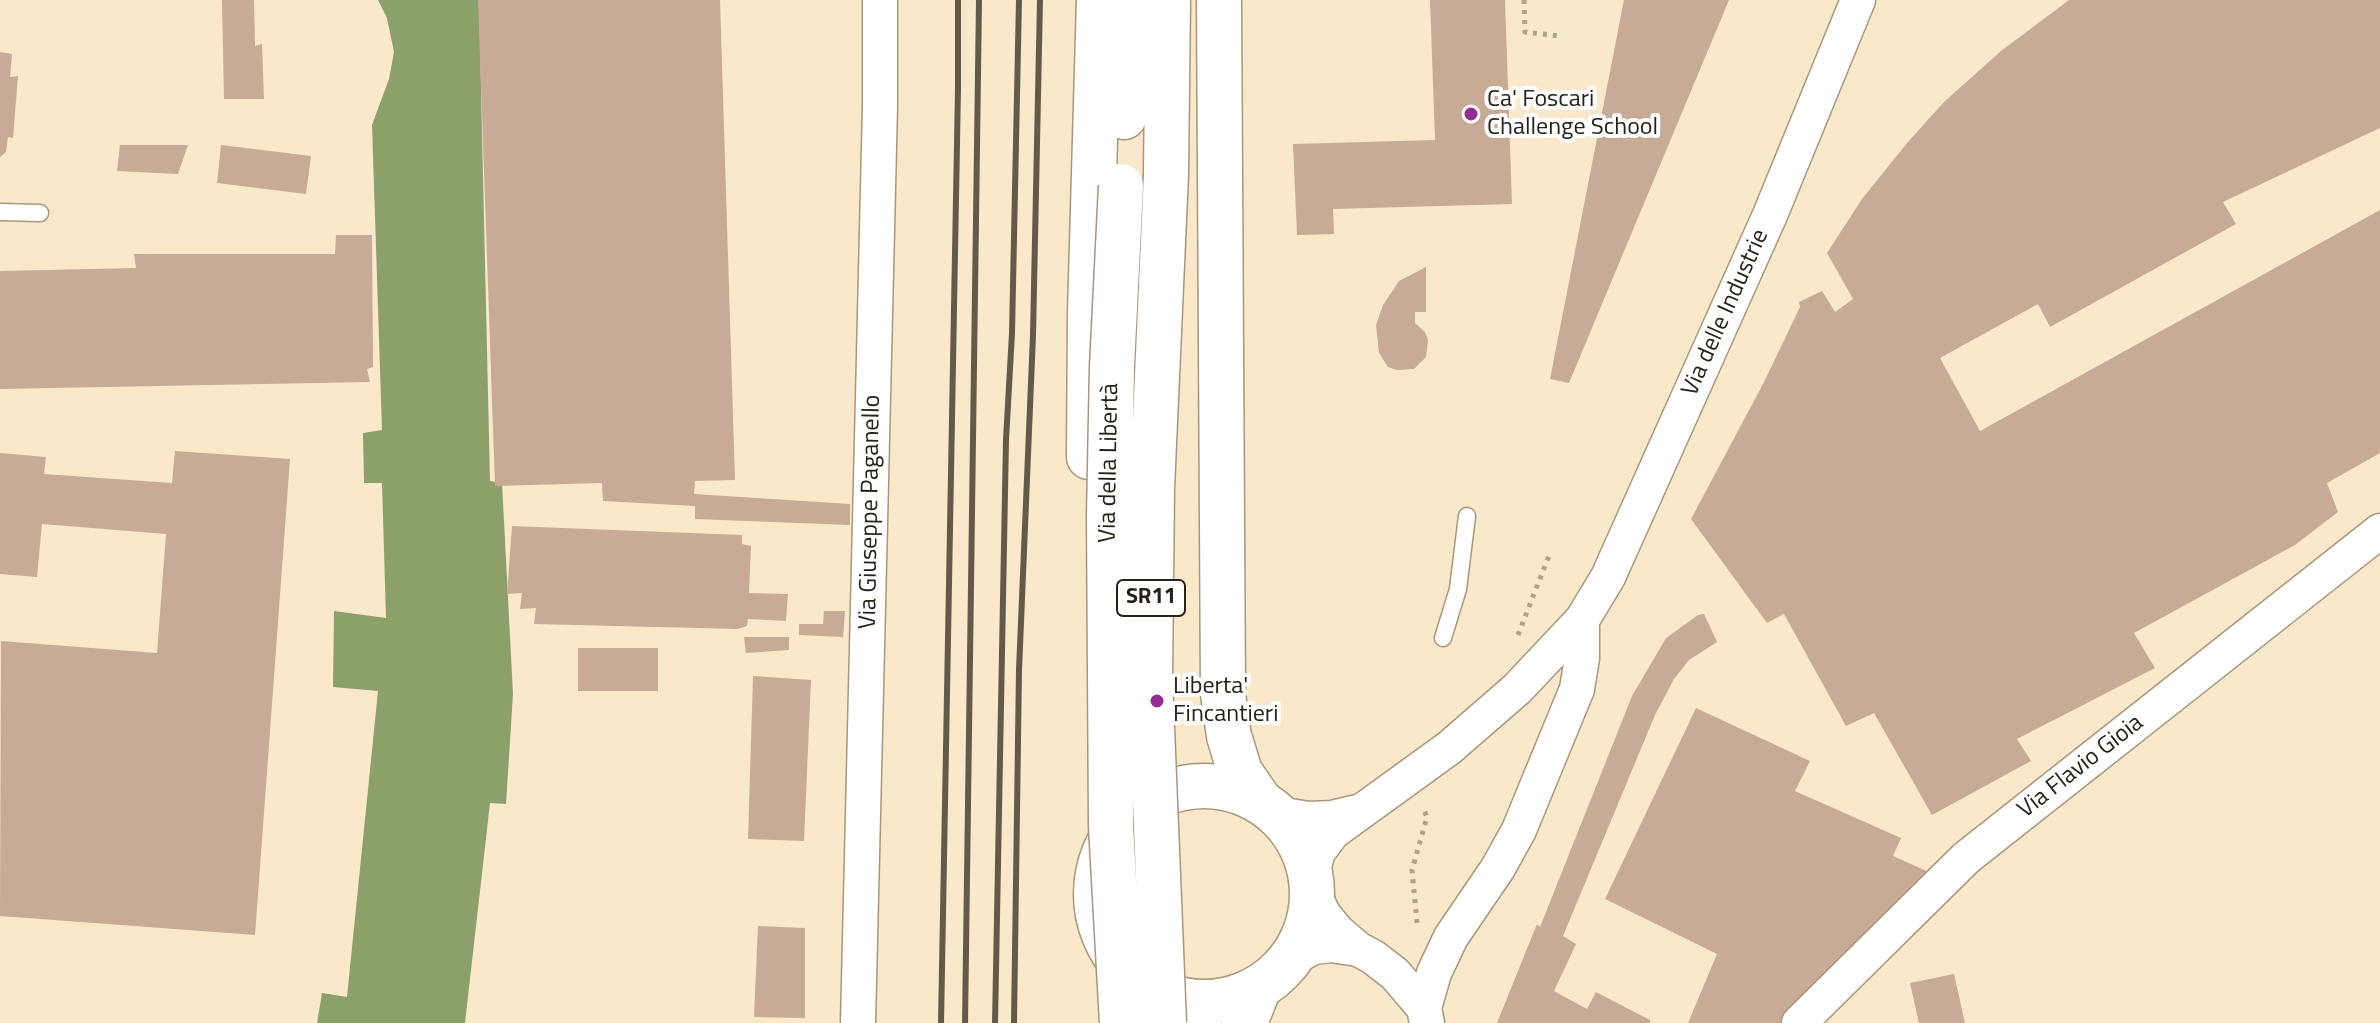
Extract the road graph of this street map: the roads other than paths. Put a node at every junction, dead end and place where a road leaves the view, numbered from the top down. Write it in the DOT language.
graph roads {
  1 [pos="880,0"];
  2 [pos="1099,0"];
  3 [pos="1130,0"];
  4 [pos="1168,0"];
  5 [pos="1219,0"];
  6 [pos="1858,0"];
  7 [pos="0,212"];
  8 [pos="40,213"];
  9 [pos="1089,500"];
  10 [pos="1467,516"];
  11 [pos="2380,531"];
  12 [pos="1582,620"];
  13 [pos="1443,638"];
  14 [pos="1223,694"];
  15 [pos="1268,808"];
  16 [pos="1140,811"];
  17 [pos="1358,812"];
  18 [pos="1312,884"];
  19 [pos="1110,949"];
  20 [pos="1358,949"];
  21 [pos="1292,958"];
  22 [pos="1252,1006"];
  23 [pos="1426,1015"];
  24 [pos="858,1023"];
  25 [pos="1108,1023"];
  26 [pos="1122,1023"];
  27 [pos="1164,1023"];
  28 [pos="1799,1023"];
  1 -- 24 [label="street, Via Giuseppe Paganello"];
  2 -- 9 [label="main road"];
  3 -- 26 [label="main road, Via della Libertà / SR11, bridge"];
  4 -- 27 [label="main road, Via della Libertà / SR11, bridge"];
  5 -- 14 [label="main road"];
  6 -- 12 [label="street, Via delle Industrie"];
  7 -- 8 [label="lane"];
  9 -- 16 [label="main road"];
  9 -- 16 [label="lane"];
  10 -- 13 [label="lane"];
  11 -- 28 [label="street, Via Flavio Gioia"];
  12 -- 17 [label="street, Via delle Industrie"];
  12 -- 23 [label="street"];
  14 -- 15 [label="main road"];
  14 -- 16 [label="main road"];
  15 -- 16 [label="main road"];
  15 -- 17 [label="street, Via delle Industrie"];
  15 -- 18 [label="main road"];
  16 -- 19 [label="main road"];
  17 -- 18 [label="street, Via delle Industrie"];
  18 -- 20 [label="street"];
  18 -- 21 [label="main road"];
  19 -- 22 [label="main road"];
  19 -- 25 [label="main road"];
  20 -- 21 [label="street"];
  20 -- 23 [label="street"];
  21 -- 22 [label="main road"];
}
